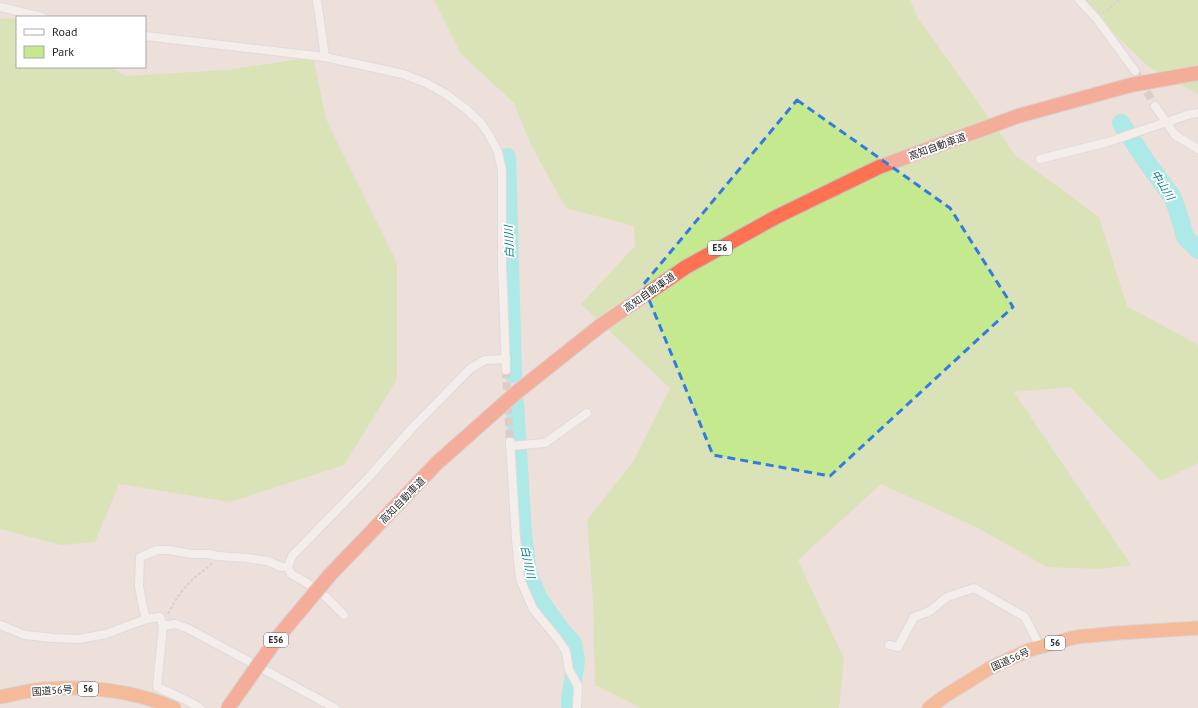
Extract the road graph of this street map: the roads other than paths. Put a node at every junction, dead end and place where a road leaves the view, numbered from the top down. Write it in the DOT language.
graph roads {
  1 [pos="317,0"];
  2 [pos="1079,0"];
  3 [pos="0,7"];
  4 [pos="38,16"];
  5 [pos="146,36"];
  6 [pos="325,57"];
  7 [pos="1135,71"];
  8 [pos="1198,73"];
  9 [pos="1155,106"];
  10 [pos="1198,113"];
  11 [pos="1166,122"];
  12 [pos="1198,149"];
  13 [pos="1040,159"];
  14 [pos="506,359"];
  15 [pos="506,370"];
  16 [pos="586,414"];
  17 [pos="288,566"];
  18 [pos="344,615"];
  19 [pos="146,619"];
  20 [pos="0,625"];
  21 [pos="163,626"];
  22 [pos="1198,628"];
  23 [pos="889,645"];
  24 [pos="1040,647"];
  25 [pos="0,697"];
  26 [pos="168,707"];
  27 [pos="200,708"];
  28 [pos="228,708"];
  29 [pos="335,708"];
  30 [pos="577,708"];
  31 [pos="929,708"];
  1 -- 6 [label="street"];
  2 -- 7 [label="street"];
  3 -- 4 [label="street"];
  5 -- 6 [label="street"];
  6 -- 14 [label="street"];
  8 -- 28 [label="highway, 高知自動車道 / E56, bridge"];
  9 -- 11 [label="street"];
  10 -- 11 [label="street"];
  11 -- 12 [label="street"];
  11 -- 13 [label="street"];
  14 -- 15 [label="street"];
  14 -- 17 [label="street"];
  16 -- 30 [label="street"];
  17 -- 18 [label="street"];
  17 -- 19 [label="street"];
  19 -- 20 [label="street"];
  19 -- 21 [label="street"];
  21 -- 27 [label="street"];
  21 -- 29 [label="street"];
  22 -- 24 [label="highway, 国道56号 / 56"];
  23 -- 24 [label="street"];
  24 -- 31 [label="highway, 国道56号 / 56"];
  25 -- 26 [label="highway, 国道56号 / 56"];
}
